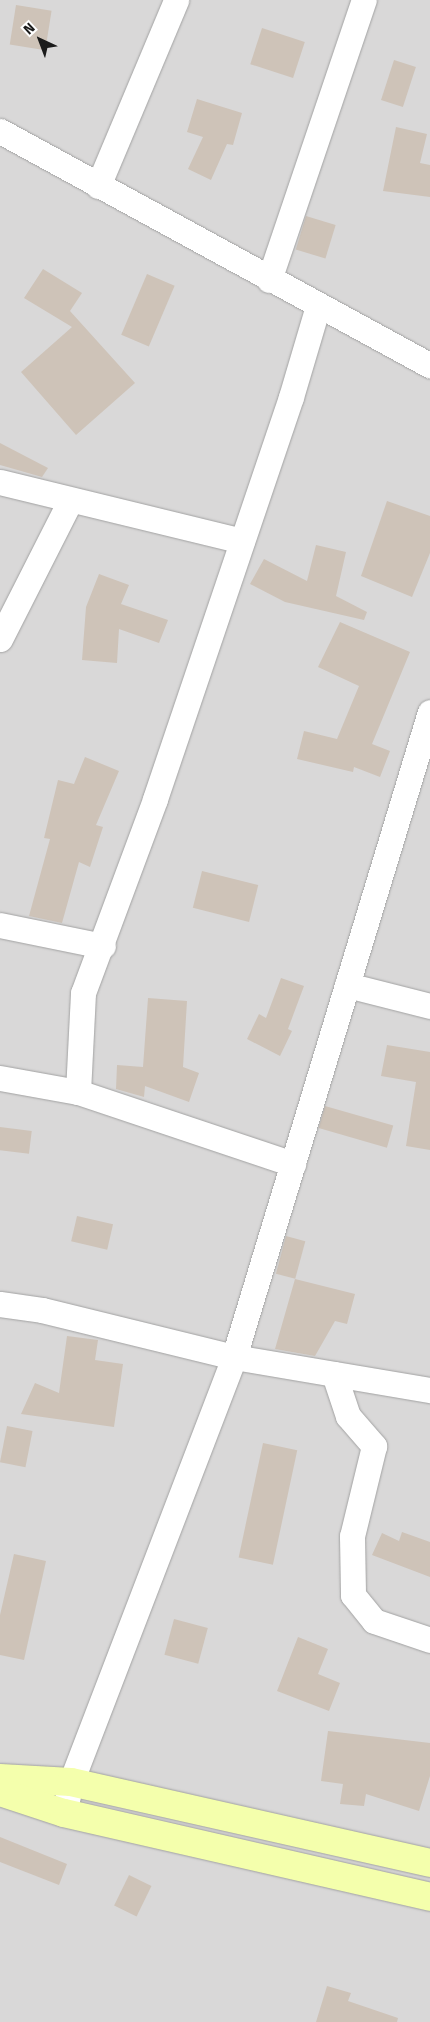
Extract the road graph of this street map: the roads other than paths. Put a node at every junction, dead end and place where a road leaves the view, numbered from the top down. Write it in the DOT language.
graph roads {
  1 [pos="176,0"];
  2 [pos="364,0"];
  3 [pos="0,131"];
  4 [pos="98,186"];
  5 [pos="269,280"];
  6 [pos="318,306"];
  7 [pos="430,365"];
  8 [pos="0,482"];
  9 [pos="70,501"];
  10 [pos="242,541"];
  11 [pos="0,639"];
  12 [pos="430,712"];
  13 [pos="422,763"];
  14 [pos="0,925"];
  15 [pos="103,946"];
  16 [pos="347,985"];
  17 [pos="430,1006"];
  18 [pos="0,1078"];
  19 [pos="78,1092"];
  20 [pos="293,1164"];
  21 [pos="0,1304"];
  22 [pos="234,1357"];
  23 [pos="334,1374"];
  24 [pos="430,1390"];
  25 [pos="430,1640"];
  26 [pos="0,1778"];
  27 [pos="71,1782"];
  28 [pos="0,1792"];
  29 [pos="64,1813"];
  30 [pos="430,1863"];
  31 [pos="430,1897"];
  1 -- 4 [label="street"];
  2 -- 5 [label="street"];
  3 -- 4 [label="street"];
  4 -- 5 [label="street"];
  5 -- 6 [label="street"];
  6 -- 7 [label="street"];
  6 -- 10 [label="street"];
  8 -- 9 [label="street"];
  9 -- 10 [label="street"];
  9 -- 11 [label="street"];
  10 -- 15 [label="street"];
  12 -- 13 [label="street"];
  13 -- 16 [label="street"];
  14 -- 15 [label="street"];
  15 -- 19 [label="street"];
  16 -- 17 [label="street"];
  16 -- 20 [label="street"];
  18 -- 19 [label="street"];
  19 -- 20 [label="street"];
  20 -- 22 [label="street"];
  21 -- 22 [label="street"];
  22 -- 23 [label="street"];
  22 -- 27 [label="street"];
  23 -- 24 [label="street"];
  23 -- 25 [label="street"];
  26 -- 27 [label="main road"];
  27 -- 29 [label="street"];
  27 -- 30 [label="main road"];
  28 -- 29 [label="main road"];
  29 -- 31 [label="main road"];
}
